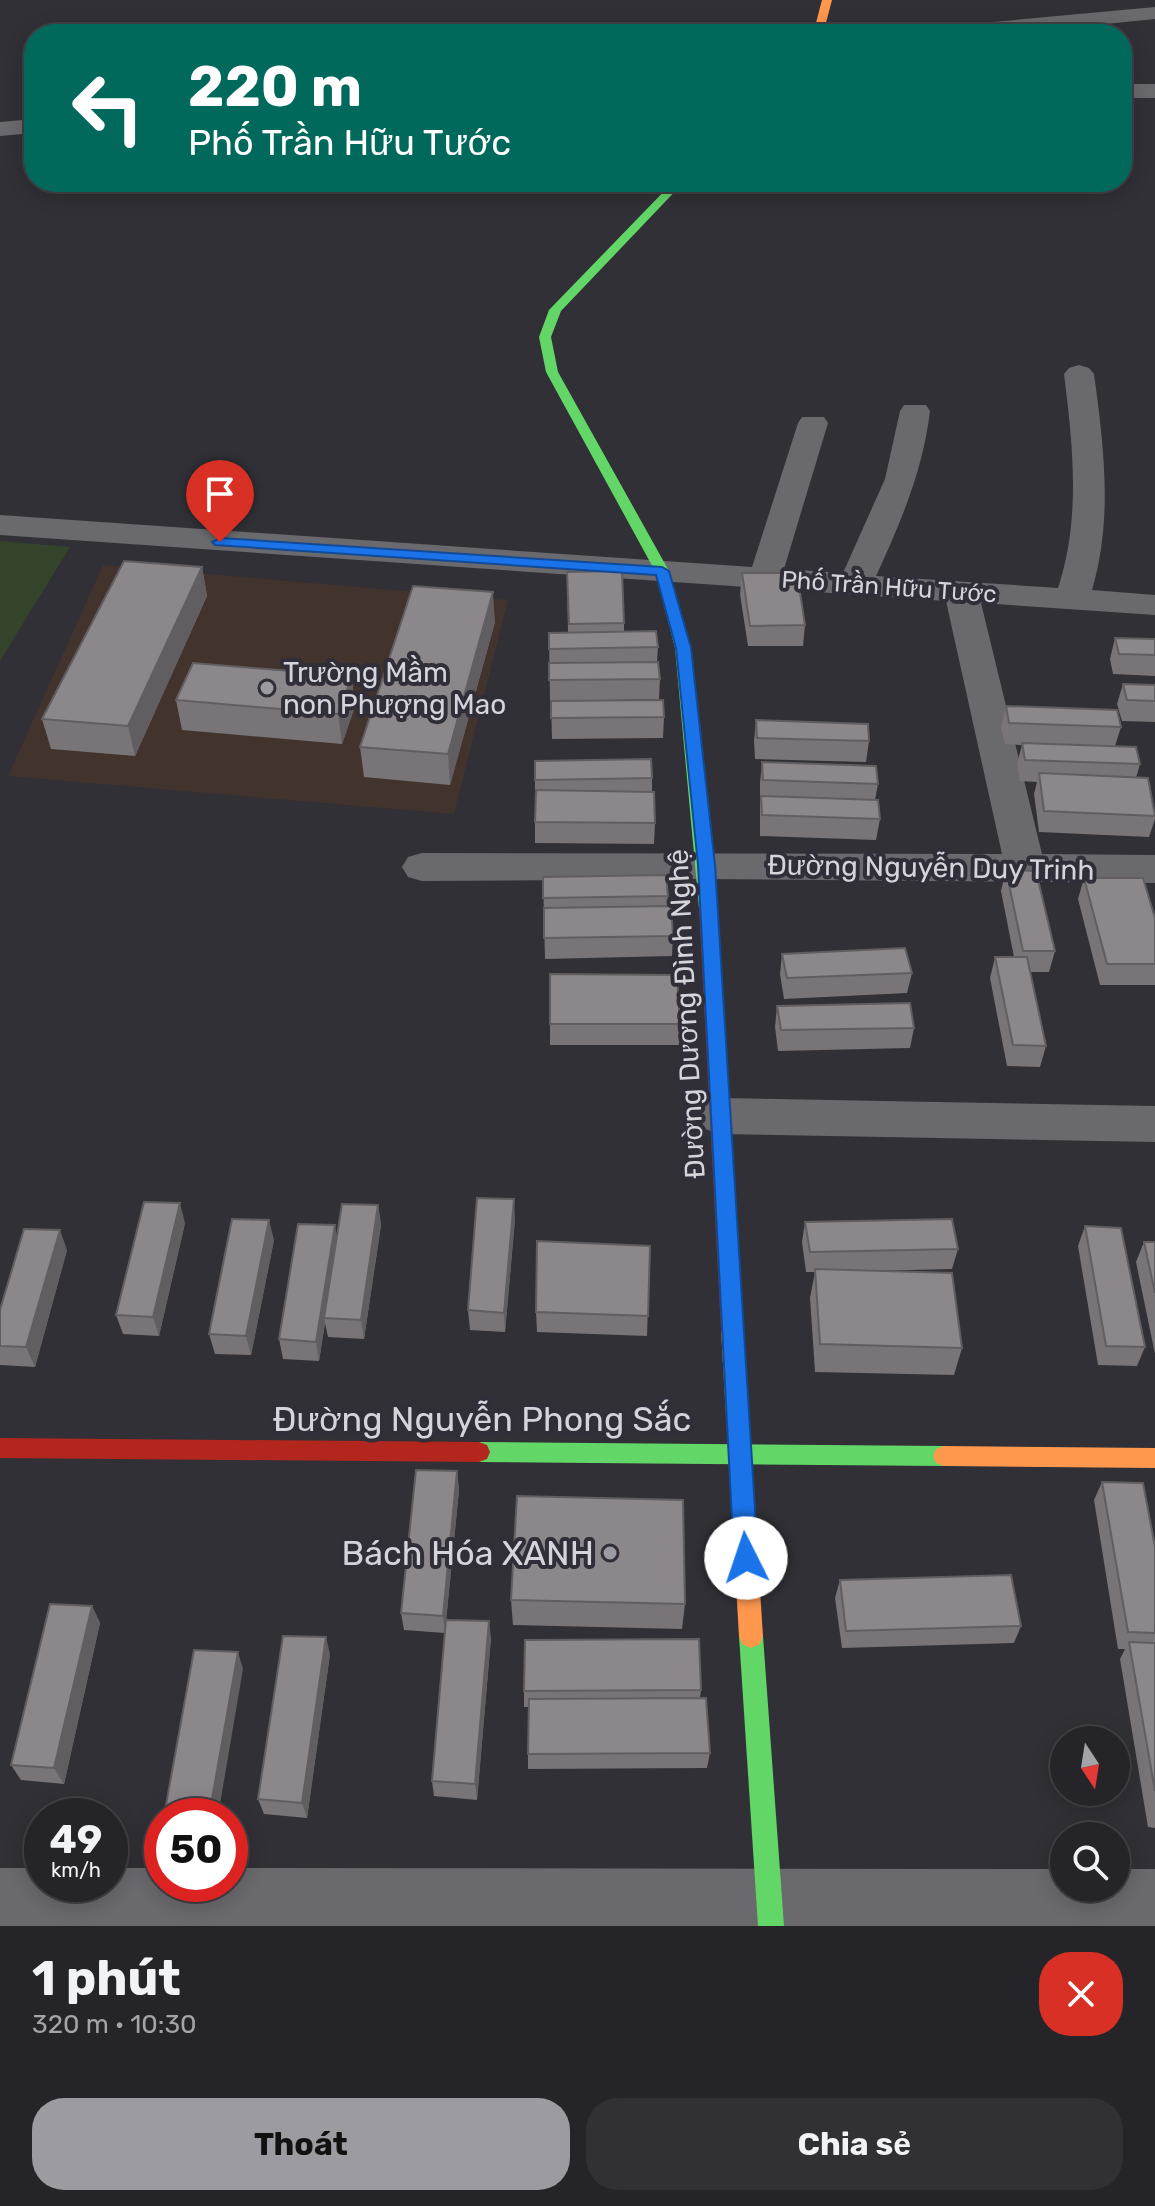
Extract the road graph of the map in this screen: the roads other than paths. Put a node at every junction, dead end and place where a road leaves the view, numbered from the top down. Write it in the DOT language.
graph roads {
  1 [pos="827,0"];
  2 [pos="1155,13"];
  3 [pos="821,24"];
  4 [pos="1042,24"];
  5 [pos="1132,91"];
  6 [pos="1155,91"];
  7 [pos="24,127"];
  8 [pos="0,129"];
  9 [pos="669,192"];
  10 [pos="1079,374"];
  11 [pos="915,411"];
  12 [pos="813,423"];
  13 [pos="0,525"];
  14 [pos="662,571"];
  15 [pos="765,578"];
  16 [pos="855,584"];
  17 [pos="961,591"];
  18 [pos="1072,599"];
  19 [pos="1155,605"];
  20 [pos="706,865"];
  21 [pos="422,867"];
  22 [pos="1025,868"];
  23 [pos="1155,869"];
  24 [pos="721,1116"];
  25 [pos="1155,1124"];
  26 [pos="0,1448"];
  27 [pos="739,1453"];
  28 [pos="1155,1458"];
  29 [pos="0,1899"];
  30 [pos="1155,1900"];
  31 [pos="770,1913"];
  1 -- 3 [label="main road"];
  2 -- 4 [label="street"];
  5 -- 6 [label="street"];
  7 -- 8 [label="street"];
  9 -- 14 [label="main road, Đường Dương Đình Nghệ"];
  10 -- 18 [label="street"];
  11 -- 16 [label="street"];
  12 -- 15 [label="street"];
  13 -- 14 [label="street, Phố Trần Hữu Tước"];
  14 -- 15 [label="street, Phố Trần Hữu Tước"];
  14 -- 20 [label="main road, Đường Dương Đình Nghệ"];
  15 -- 16 [label="street, Phố Trần Hữu Tước"];
  16 -- 17 [label="street, Phố Trần Hữu Tước"];
  17 -- 18 [label="street, Phố Trần Hữu Tước"];
  17 -- 22 [label="street"];
  18 -- 19 [label="street, Phố Trần Hữu Tước"];
  20 -- 21 [label="street, Đường Nguyễn Duy Trinh"];
  20 -- 22 [label="street, Đường Nguyễn Duy Trinh"];
  20 -- 24 [label="main road, Đường Dương Đình Nghệ"];
  22 -- 23 [label="street, Đường Nguyễn Duy Trinh"];
  24 -- 25 [label="street"];
  24 -- 27 [label="main road, Đường Dương Đình Nghệ"];
  26 -- 27 [label="main road, Đường Nguyễn Phong Sắc"];
  27 -- 28 [label="main road, Đường Nguyễn Phong Sắc"];
  27 -- 31 [label="main road, Đường Dương Đình Nghệ"];
  29 -- 31 [label="street"];
  30 -- 31 [label="street"];
}
